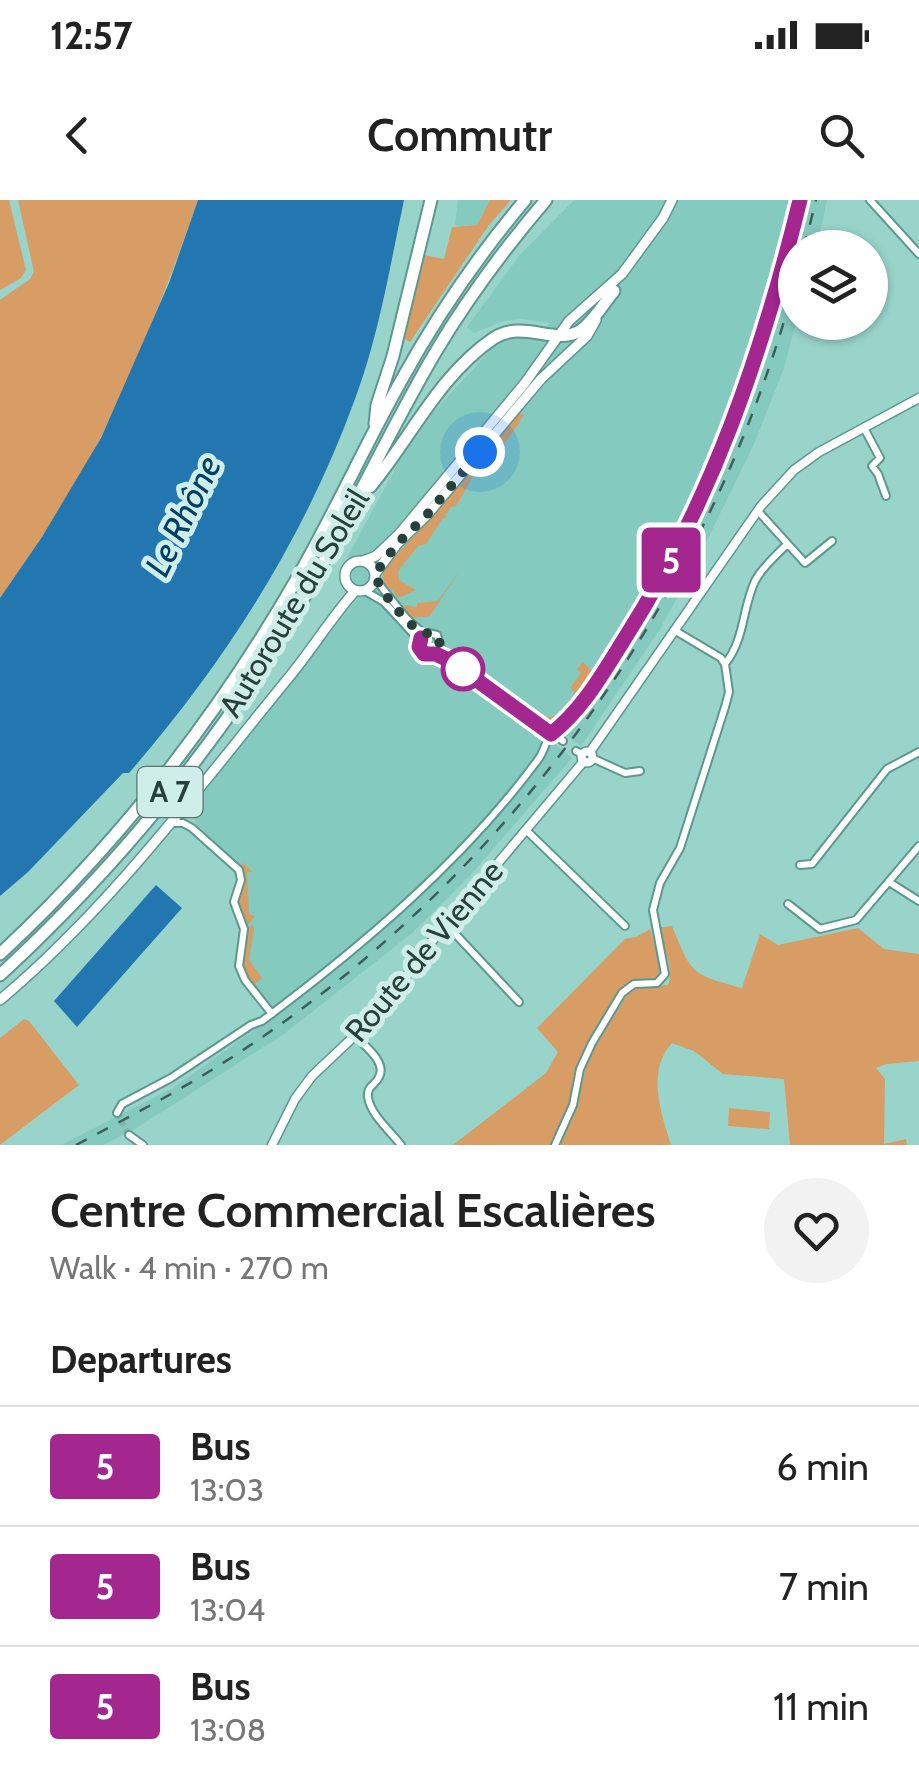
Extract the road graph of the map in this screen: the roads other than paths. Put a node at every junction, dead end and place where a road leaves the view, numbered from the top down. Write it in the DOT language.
graph roads {
  1 [pos="431,200"];
  2 [pos="525,200"];
  3 [pos="546,200"];
  4 [pos="672,200"];
  5 [pos="800,200"];
  6 [pos="870,200"];
  7 [pos="919,254"];
  8 [pos="622,274"];
  9 [pos="614,291"];
  10 [pos="570,321"];
  11 [pos="584,327"];
  12 [pos="556,338"];
  13 [pos="919,398"];
  14 [pos="864,428"];
  15 [pos="375,430"];
  16 [pos="886,496"];
  17 [pos="354,506"];
  18 [pos="758,511"];
  19 [pos="832,541"];
  20 [pos="787,544"];
  21 [pos="363,561"];
  22 [pos="375,576"];
  23 [pos="346,582"];
  24 [pos="360,591"];
  25 [pos="392,606"];
  26 [pos="336,610"];
  27 [pos="674,630"];
  28 [pos="422,638"];
  29 [pos="438,651"];
  30 [pos="725,664"];
  31 [pos="551,734"];
  32 [pos="562,741"];
  33 [pos="919,752"];
  34 [pos="585,755"];
  35 [pos="640,771"];
  36 [pos="185,803"];
  37 [pos="167,824"];
  38 [pos="192,828"];
  39 [pos="527,831"];
  40 [pos="919,846"];
  41 [pos="800,865"];
  42 [pos="890,882"];
  43 [pos="919,902"];
  44 [pos="788,904"];
  45 [pos="446,924"];
  46 [pos="625,926"];
  47 [pos="0,954"];
  48 [pos="0,975"];
  49 [pos="0,1000"];
  50 [pos="519,1002"];
  51 [pos="272,1014"];
  52 [pos="355,1036"];
  53 [pos="117,1113"];
  54 [pos="129,1135"];
  55 [pos="142,1145"];
  56 [pos="272,1145"];
  57 [pos="401,1145"];
  58 [pos="555,1145"];
  1 -- 15 [label="highway"];
  2 -- 15 [label="highway, Autoroute du Soleil / A 7"];
  3 -- 17 [label="highway, Autoroute du Soleil / A 7"];
  4 -- 8 [label="main road"];
  5 -- 31 [label="street"];
  6 -- 7 [label="street"];
  8 -- 9 [label="main road"];
  8 -- 10 [label="main road"];
  9 -- 11 [label="highway"];
  9 -- 22 [label="main road"];
  10 -- 11 [label="main road"];
  10 -- 12 [label="main road"];
  11 -- 12 [label="highway"];
  12 -- 17 [label="highway"];
  12 -- 21 [label="main road"];
  13 -- 14 [label="street, Route de Vienne"];
  14 -- 16 [label="street"];
  14 -- 18 [label="street, Route de Vienne"];
  15 -- 47 [label="highway, Autoroute du Soleil / A 7"];
  17 -- 48 [label="highway, Autoroute du Soleil / A 7"];
  18 -- 20 [label="street"];
  18 -- 27 [label="street, Route de Vienne"];
  19 -- 20 [label="street"];
  20 -- 30 [label="street"];
  21 -- 22 [label="main road"];
  21 -- 23 [label="main road"];
  22 -- 24 [label="main road"];
  22 -- 25 [label="street"];
  23 -- 24 [label="main road"];
  23 -- 26 [label="main road"];
  24 -- 25 [label="street"];
  24 -- 26 [label="main road"];
  25 -- 28 [label="street"];
  26 -- 36 [label="main road"];
  27 -- 30 [label="street"];
  27 -- 34 [label="street, Route de Vienne"];
  28 -- 29 [label="street"];
  28 -- 29 [label="street"];
  29 -- 31 [label="street"];
  30 -- 58 [label="street"];
  31 -- 32 [label="street"];
  31 -- 51 [label="street"];
  33 -- 41 [label="street"];
  34 -- 35 [label="street"];
  34 -- 39 [label="street, Route de Vienne"];
  36 -- 37 [label="main road"];
  36 -- 38 [label="street"];
  37 -- 38 [label="street"];
  37 -- 49 [label="main road"];
  38 -- 51 [label="street"];
  39 -- 45 [label="street, Route de Vienne"];
  39 -- 46 [label="street"];
  40 -- 42 [label="street"];
  42 -- 43 [label="street"];
  42 -- 44 [label="street"];
  45 -- 50 [label="street"];
  45 -- 52 [label="street, Route de Vienne"];
  51 -- 53 [label="street"];
  52 -- 56 [label="street, Route de Vienne"];
  52 -- 57 [label="street"];
  54 -- 55 [label="street"];
}
